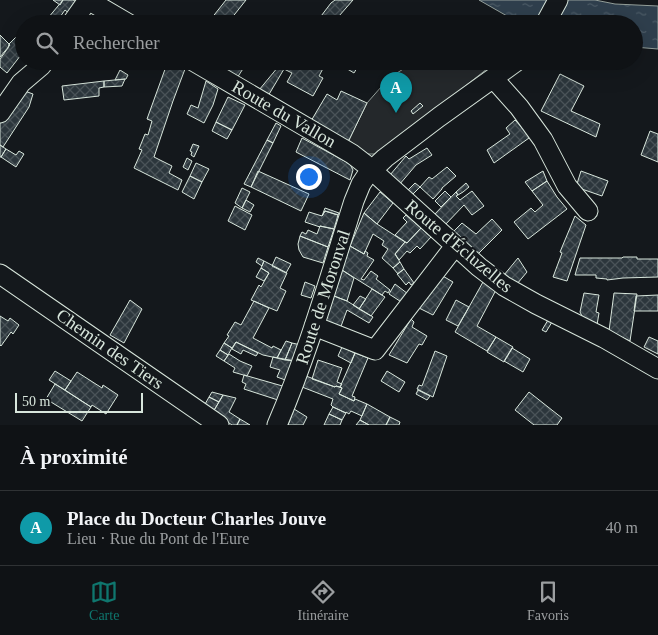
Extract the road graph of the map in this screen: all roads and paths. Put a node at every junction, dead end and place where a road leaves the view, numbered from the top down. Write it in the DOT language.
graph roads {
  1 [pos="88,0"];
  2 [pos="558,0"];
  3 [pos="77,15"];
  4 [pos="114,15"];
  5 [pos="550,15"];
  6 [pos="37,70"];
  7 [pos="209,70"];
  8 [pos="504,70"];
  9 [pos="493,78"];
  10 [pos="0,113"];
  11 [pos="372,170"];
  12 [pos="588,211"];
  13 [pos="455,246"];
  14 [pos="0,274"];
  15 [pos="314,326"];
  16 [pos="658,370"];
  17 [pos="219,425"];
  18 [pos="277,425"];
  1 -- 3 [label="street"];
  1 -- 4 [label="street"];
  2 -- 5 [label="street"];
  6 -- 10 [label="street"];
  7 -- 11 [label="street, Route du Vallon"];
  8 -- 9 [label="street, Route de Moronval"];
  9 -- 11 [label="street, Route de Moronval"];
  9 -- 12 [label="street"];
  11 -- 13 [label="street, Route d'Écluzelles"];
  11 -- 15 [label="street, Route de Moronval"];
  13 -- 15 [label="street"];
  13 -- 16 [label="street, Route d'Écluzelles"];
  14 -- 17 [label="street, Chemin des Tiers"];
  15 -- 18 [label="street, Route de Moronval"];
}
